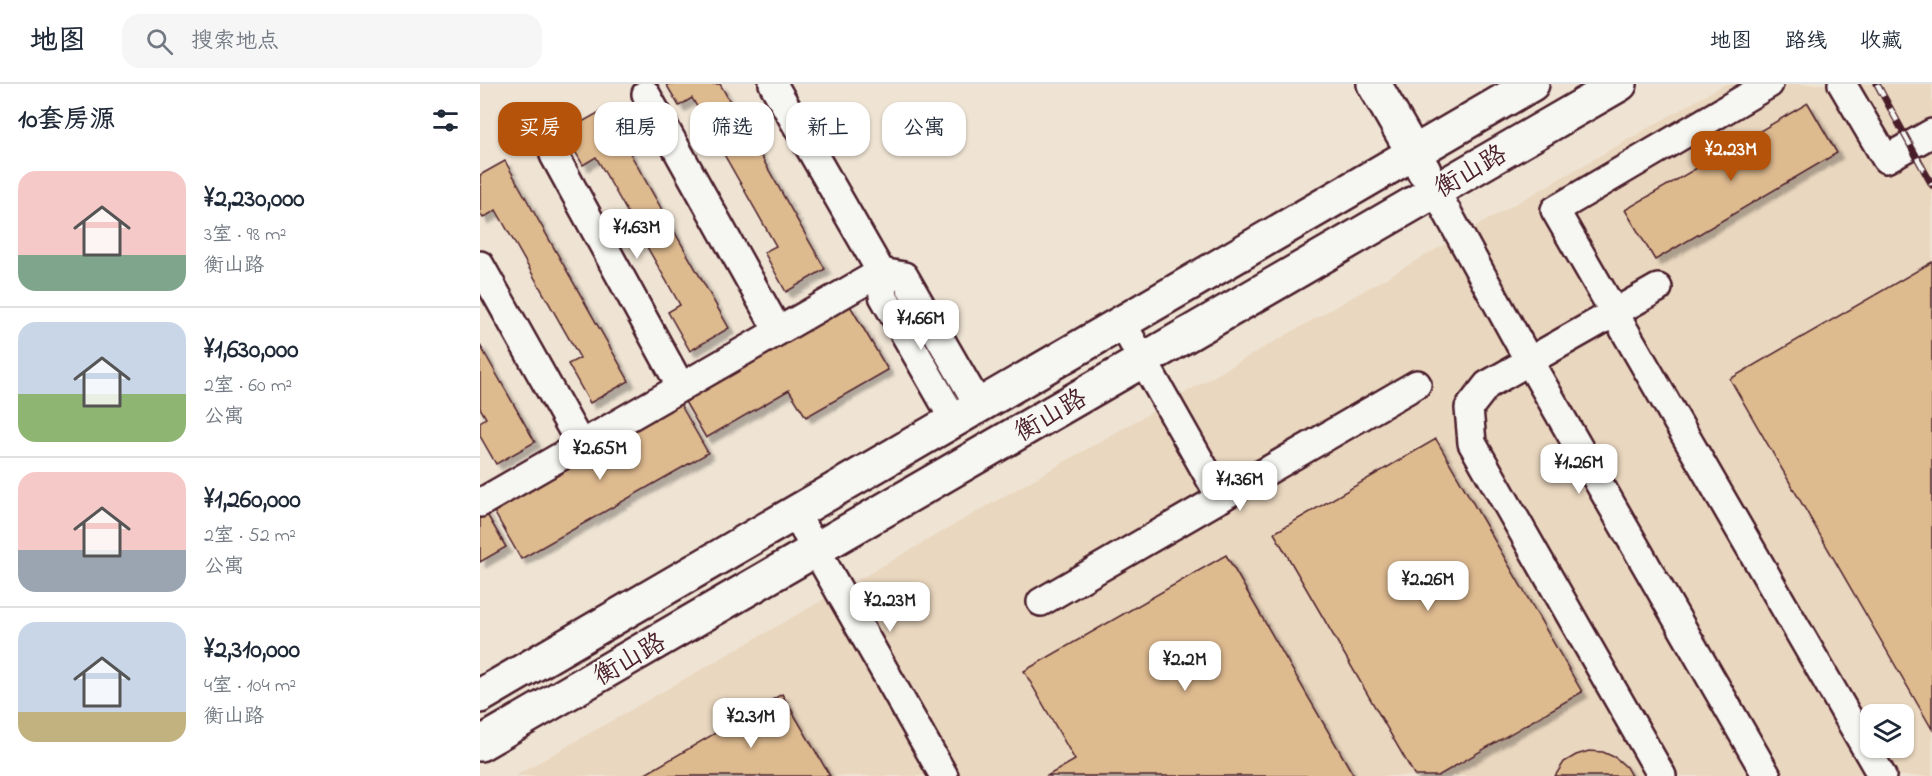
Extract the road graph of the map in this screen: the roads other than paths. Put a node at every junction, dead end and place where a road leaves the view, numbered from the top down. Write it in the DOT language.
graph roads {
  1 [pos="773,84"];
  2 [pos="1374,84"];
  3 [pos="1620,84"];
  4 [pos="1769,84"];
  5 [pos="1842,84"];
  6 [pos="1516,88"];
  7 [pos="646,94"];
  8 [pos="1932,133"];
  9 [pos="1413,152"];
  10 [pos="555,156"];
  11 [pos="1435,190"];
  12 [pos="480,265"];
  13 [pos="881,272"];
  14 [pos="1658,288"];
  15 [pos="1614,312"];
  16 [pos="1122,322"];
  17 [pos="778,331"];
  18 [pos="1143,360"];
  19 [pos="1529,361"];
  20 [pos="1417,384"];
  21 [pos="681,387"];
  22 [pos="967,413"];
  23 [pos="581,445"];
  24 [pos="1221,498"];
  25 [pos="482,499"];
  26 [pos="795,513"];
  27 [pos="816,550"];
  28 [pos="1041,602"];
  29 [pos="480,696"];
  30 [pos="480,744"];
  31 [pos="944,776"];
  32 [pos="1662,776"];
  33 [pos="1767,776"];
  34 [pos="1882,776"];
  1 -- 13 [label="street"];
  2 -- 9 [label="street"];
  3 -- 11 [label="street, 衡山路"];
  4 -- 15 [label="street"];
  5 -- 8 [label="street"];
  6 -- 9 [label="street, 衡山路"];
  7 -- 17 [label="street"];
  9 -- 11 [label="street"];
  9 -- 16 [label="street, 衡山路"];
  10 -- 21 [label="street"];
  11 -- 18 [label="street, 衡山路"];
  11 -- 19 [label="street"];
  12 -- 23 [label="street"];
  13 -- 17 [label="street"];
  13 -- 22 [label="street"];
  14 -- 15 [label="street"];
  15 -- 19 [label="street"];
  15 -- 34 [label="street"];
  16 -- 18 [label="street"];
  16 -- 22 [label="street, 衡山路"];
  17 -- 21 [label="street"];
  18 -- 24 [label="street"];
  18 -- 27 [label="street, 衡山路"];
  19 -- 32 [label="street"];
  19 -- 33 [label="street"];
  20 -- 24 [label="street"];
  21 -- 23 [label="street"];
  22 -- 26 [label="street, 衡山路"];
  23 -- 25 [label="street"];
  24 -- 28 [label="street"];
  26 -- 27 [label="street"];
  26 -- 29 [label="street, 衡山路"];
  27 -- 30 [label="street, 衡山路"];
  27 -- 31 [label="street"];
}
